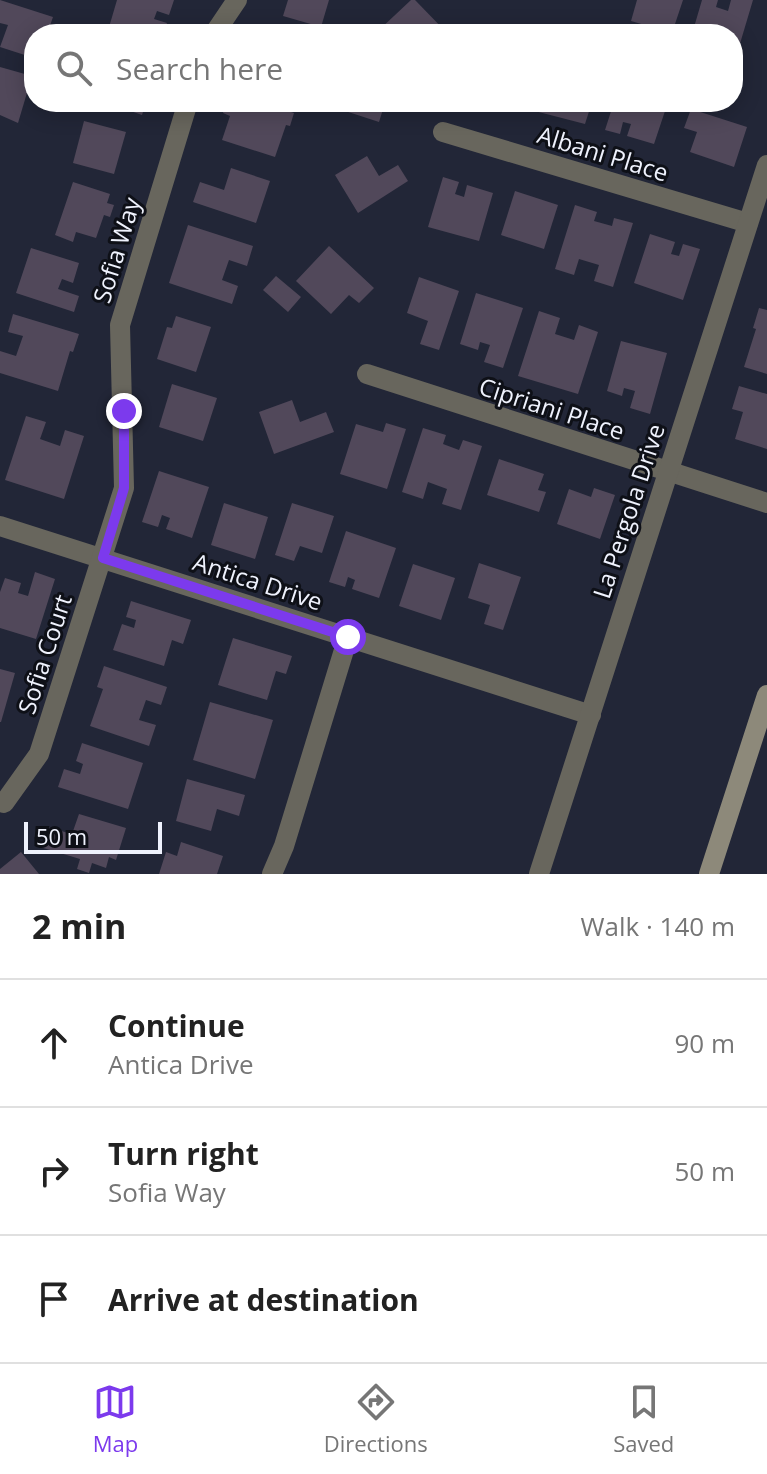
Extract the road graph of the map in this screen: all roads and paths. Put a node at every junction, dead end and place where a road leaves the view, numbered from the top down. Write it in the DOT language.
graph roads {
  1 [pos="237,0"];
  2 [pos="221,24"];
  3 [pos="185,112"];
  4 [pos="443,132"];
  5 [pos="767,165"];
  6 [pos="748,223"];
  7 [pos="367,374"];
  8 [pos="668,473"];
  9 [pos="767,503"];
  10 [pos="0,526"];
  11 [pos="103,558"];
  12 [pos="348,637"];
  13 [pos="767,695"];
  14 [pos="591,715"];
  15 [pos="4,803"];
  16 [pos="272,874"];
  17 [pos="539,874"];
  18 [pos="709,874"];
  1 -- 2 [label="street"];
  3 -- 11 [label="street, Sofia Way"];
  4 -- 6 [label="street, Albani Place"];
  5 -- 6 [label="street, La Pergola Drive"];
  6 -- 8 [label="street, La Pergola Drive"];
  7 -- 8 [label="street, Cipriani Place"];
  8 -- 9 [label="street, Cipriani Place"];
  8 -- 14 [label="street, La Pergola Drive"];
  10 -- 11 [label="street, Antica Drive"];
  11 -- 12 [label="street, Antica Drive"];
  11 -- 15 [label="street, Sofia Court"];
  12 -- 14 [label="street, Antica Drive"];
  12 -- 16 [label="street"];
  13 -- 18 [label="street"];
  14 -- 17 [label="street, La Pergola Drive"];
}
